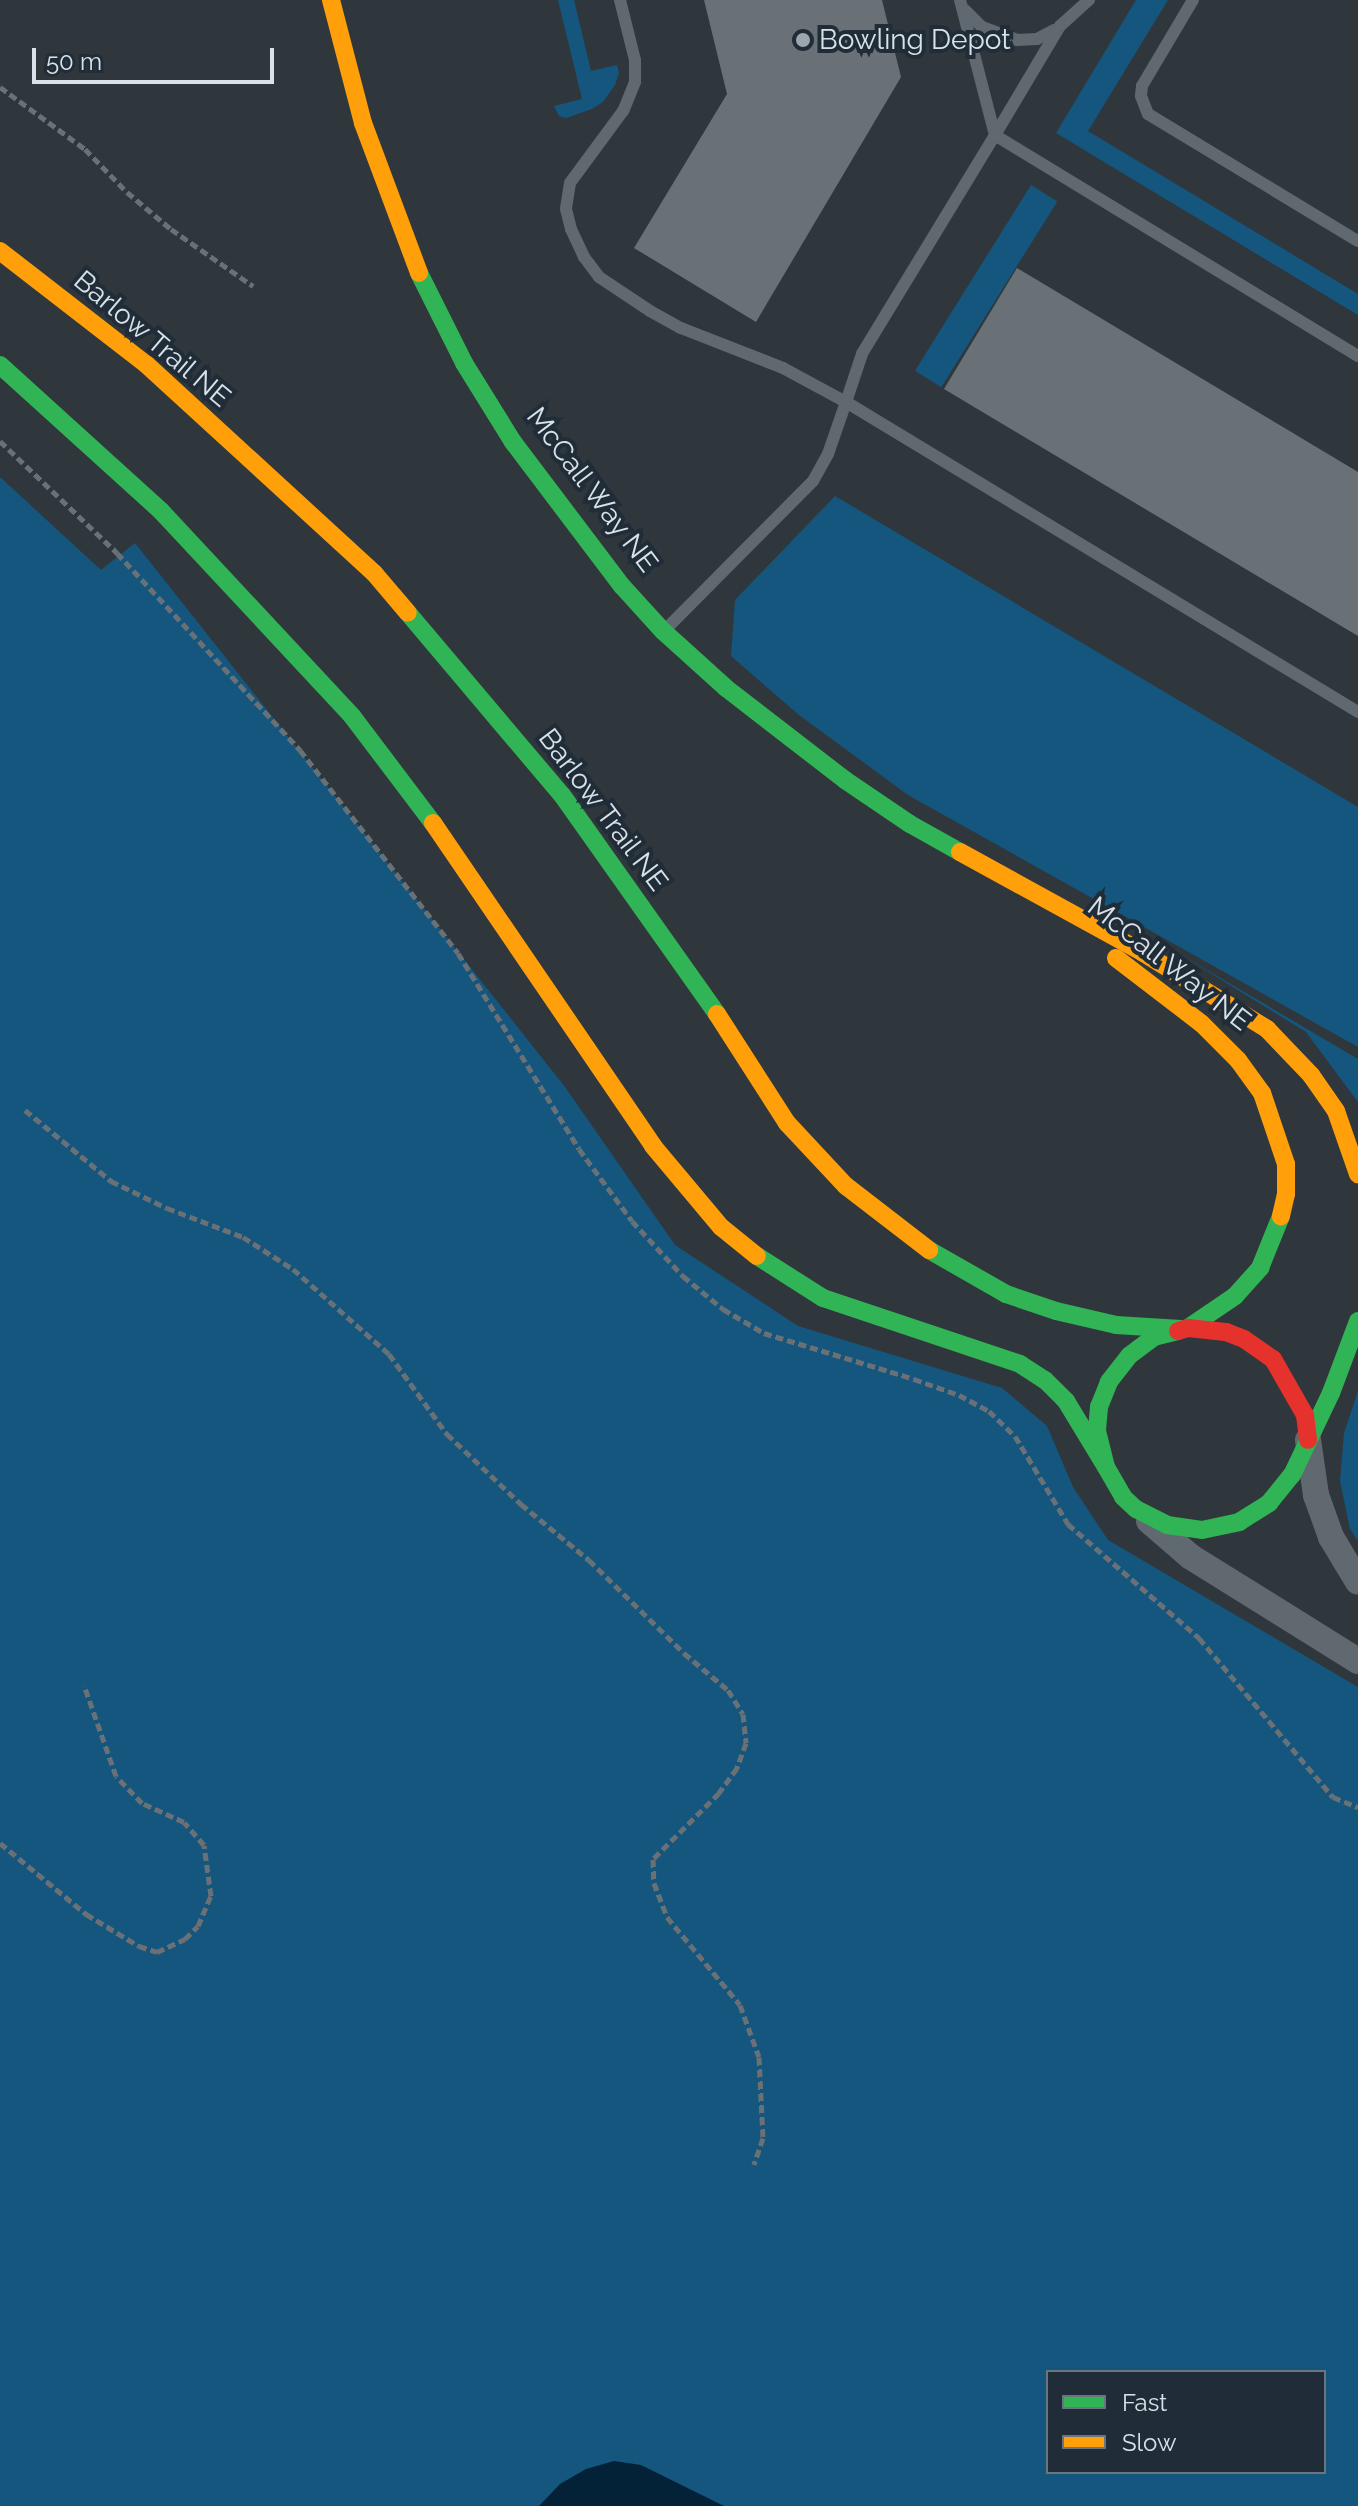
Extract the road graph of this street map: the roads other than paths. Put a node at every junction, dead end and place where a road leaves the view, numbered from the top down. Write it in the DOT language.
graph roads {
  1 [pos="331,0"];
  2 [pos="620,0"];
  3 [pos="1089,0"];
  4 [pos="1193,0"];
  5 [pos="960,1"];
  6 [pos="1060,26"];
  7 [pos="995,135"];
  8 [pos="1358,241"];
  9 [pos="0,251"];
  10 [pos="1358,356"];
  11 [pos="0,365"];
  12 [pos="846,402"];
  13 [pos="663,631"];
  14 [pos="1358,712"];
  15 [pos="995,874"];
  16 [pos="1358,1174"];
  17 [pos="1358,1321"];
  18 [pos="1184,1329"];
  19 [pos="1308,1440"];
  20 [pos="1106,1467"];
  21 [pos="1136,1509"];
  22 [pos="1358,1582"];
  23 [pos="1358,1661"];
  1 -- 13 [label="street, McCall Way NE"];
  2 -- 12 [label="lane"];
  3 -- 6 [label="lane"];
  4 -- 8 [label="lane"];
  5 -- 6 [label="lane"];
  5 -- 7 [label="lane"];
  6 -- 7 [label="lane"];
  7 -- 10 [label="lane"];
  7 -- 12 [label="lane"];
  9 -- 18 [label="street, Barlow Trail NE"];
  11 -- 20 [label="street"];
  12 -- 13 [label="lane"];
  12 -- 14 [label="lane"];
  13 -- 15 [label="street, McCall Way NE"];
  15 -- 16 [label="street, McCall Way NE"];
  15 -- 18 [label="street, McCall Way NE"];
  17 -- 19 [label="street"];
  18 -- 19 [label="street"];
  18 -- 20 [label="street"];
  19 -- 21 [label="street"];
  19 -- 22 [label="street"];
  20 -- 21 [label="street"];
  21 -- 23 [label="street"];
}
